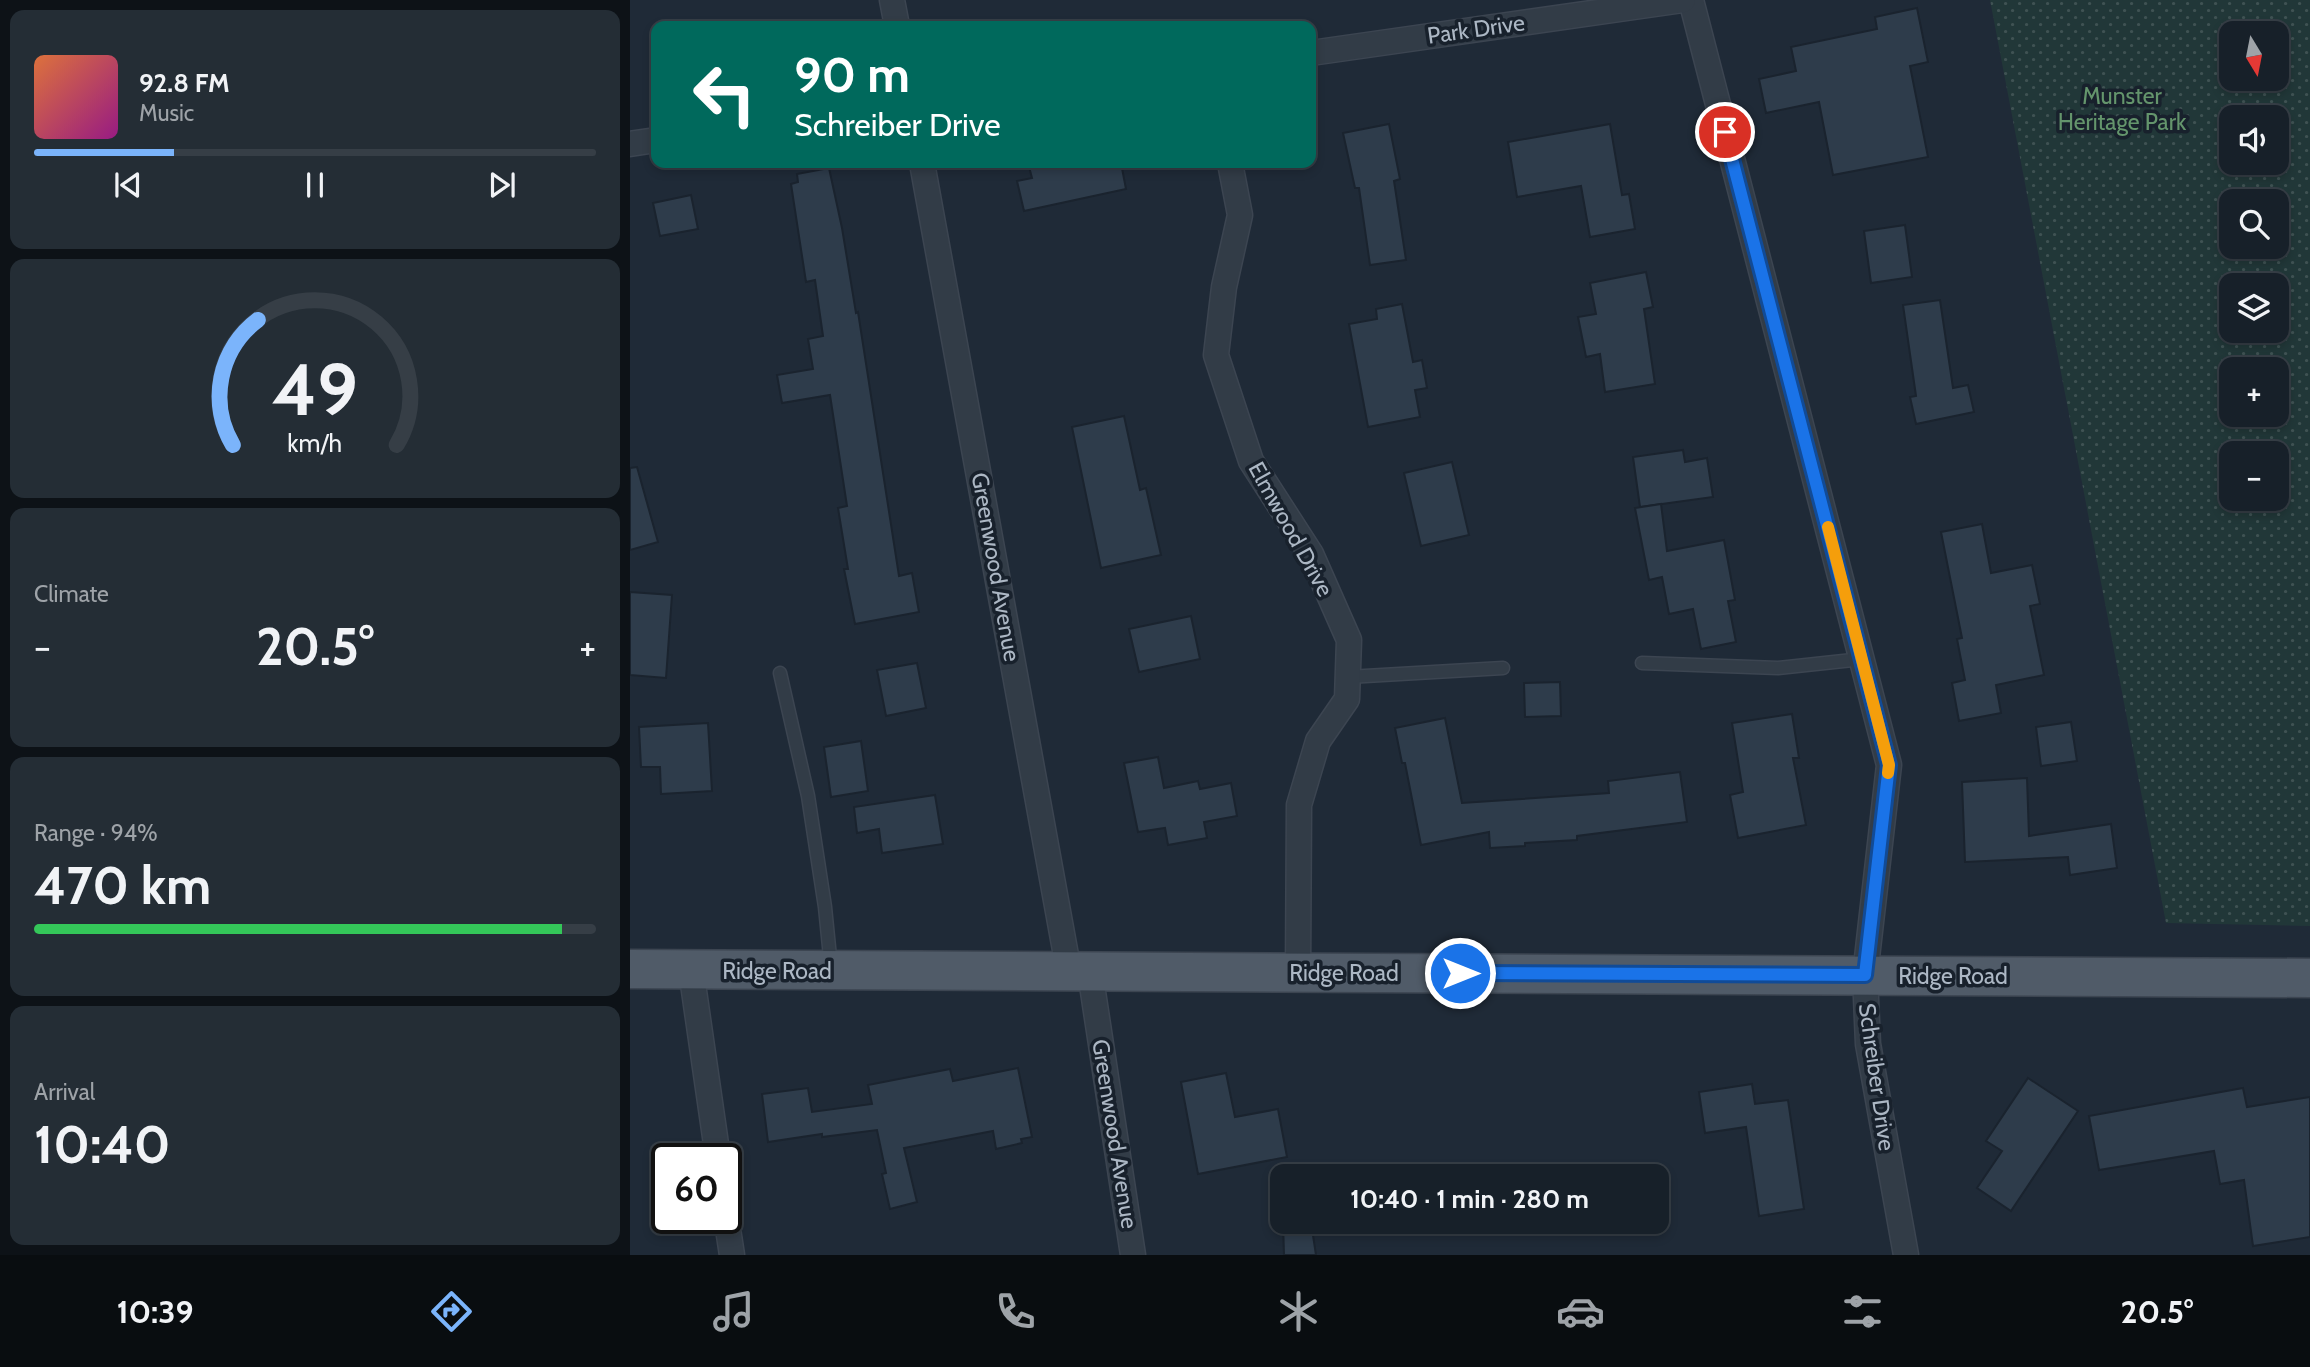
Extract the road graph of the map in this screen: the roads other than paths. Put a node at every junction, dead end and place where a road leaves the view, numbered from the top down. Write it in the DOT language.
graph roads {
  1 [pos="892,0"];
  2 [pos="1684,0"];
  3 [pos="1691,0"];
  4 [pos="896,21"];
  5 [pos="1316,52"];
  6 [pos="651,141"];
  7 [pos="630,144"];
  8 [pos="923,168"];
  9 [pos="1231,168"];
  10 [pos="1862,659"];
  11 [pos="1642,663"];
  12 [pos="1503,668"];
  13 [pos="780,673"];
  14 [pos="1348,677"];
  15 [pos="630,969"];
  16 [pos="691,970"];
  17 [pos="832,971"];
  18 [pos="1080,972"];
  19 [pos="1298,972"];
  20 [pos="1865,975"];
  21 [pos="2310,978"];
  22 [pos="716,1143"];
  23 [pos="729,1234"];
  24 [pos="732,1255"];
  25 [pos="1133,1255"];
  26 [pos="1906,1255"];
  1 -- 4 [label="street"];
  2 -- 5 [label="street, Park Drive"];
  3 -- 10 [label="street, Schreiber Drive"];
  6 -- 7 [label="street"];
  8 -- 18 [label="street, Greenwood Avenue"];
  9 -- 14 [label="street, Elmwood Drive"];
  10 -- 11 [label="lane"];
  10 -- 20 [label="street, Schreiber Drive"];
  12 -- 14 [label="lane"];
  13 -- 17 [label="lane"];
  14 -- 19 [label="street, Elmwood Drive"];
  15 -- 16 [label="main road, Ridge Road"];
  16 -- 17 [label="main road, Ridge Road"];
  16 -- 22 [label="street"];
  17 -- 18 [label="main road, Ridge Road"];
  18 -- 19 [label="main road, Ridge Road"];
  18 -- 25 [label="street, Greenwood Avenue"];
  19 -- 20 [label="main road, Ridge Road"];
  20 -- 21 [label="main road, Ridge Road"];
  20 -- 26 [label="street, Schreiber Drive"];
  23 -- 24 [label="street"];
}
